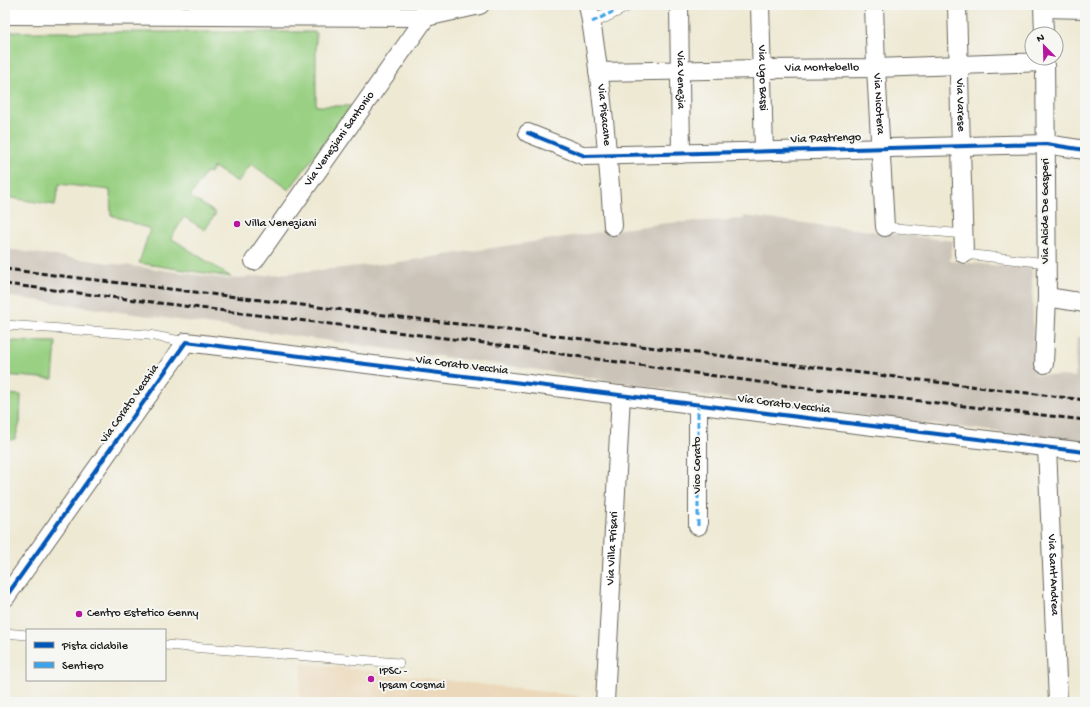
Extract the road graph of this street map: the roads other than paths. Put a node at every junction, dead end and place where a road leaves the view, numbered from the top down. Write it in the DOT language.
graph roads {
  1 [pos="480,5"];
  2 [pos="627,5"];
  3 [pos="679,5"];
  4 [pos="760,5"];
  5 [pos="874,5"];
  6 [pos="957,5"];
  7 [pos="1044,6"];
  8 [pos="1085,8"];
  9 [pos="249,10"];
  10 [pos="590,14"];
  11 [pos="5,15"];
  12 [pos="426,17"];
  13 [pos="1044,26"];
  14 [pos="1024,61"];
  15 [pos="959,65"];
  16 [pos="1045,66"];
  17 [pos="876,68"];
  18 [pos="762,69"];
  19 [pos="680,70"];
  20 [pos="598,72"];
  21 [pos="528,132"];
  22 [pos="1046,144"];
  23 [pos="961,146"];
  24 [pos="881,148"];
  25 [pos="1085,150"];
  26 [pos="764,151"];
  27 [pos="681,154"];
  28 [pos="608,155"];
  29 [pos="613,226"];
  30 [pos="885,227"];
  31 [pos="964,234"];
  32 [pos="964,254"];
  33 [pos="254,260"];
  34 [pos="1047,263"];
  35 [pos="1047,297"];
  36 [pos="1085,303"];
  37 [pos="5,325"];
  38 [pos="186,342"];
  39 [pos="1044,364"];
  40 [pos="620,395"];
  41 [pos="698,405"];
  42 [pos="1047,448"];
  43 [pos="1085,452"];
  44 [pos="698,526"];
  45 [pos="5,598"];
  46 [pos="5,634"];
  47 [pos="26,635"];
  48 [pos="166,645"];
  49 [pos="400,663"];
  50 [pos="605,702"];
  51 [pos="1058,702"];
  1 -- 12 [label="street"];
  2 -- 10 [label="street"];
  3 -- 19 [label="street, Via Venezia"];
  4 -- 18 [label="street, Via Ugo Bassi"];
  5 -- 17 [label="street, Via Nicotera"];
  6 -- 15 [label="street, Via Varese"];
  7 -- 8 [label="street"];
  7 -- 13 [label="street"];
  9 -- 11 [label="street"];
  9 -- 12 [label="street"];
  10 -- 20 [label="street, Via Pisacane"];
  12 -- 33 [label="street, Via Veneziani Santonio"];
  14 -- 15 [label="street, Via Montebello"];
  15 -- 17 [label="street, Via Montebello"];
  15 -- 23 [label="street, Via Varese"];
  16 -- 22 [label="street, Via Alcide De Gasperi"];
  17 -- 18 [label="street, Via Montebello"];
  17 -- 24 [label="street, Via Nicotera"];
  18 -- 19 [label="street, Via Montebello"];
  18 -- 26 [label="street, Via Ugo Bassi"];
  19 -- 20 [label="street, Via Montebello"];
  19 -- 27 [label="street, Via Venezia"];
  20 -- 28 [label="street, Via Pisacane"];
  21 -- 28 [label="street, Via Pastrengo"];
  22 -- 23 [label="street, Via Pastrengo"];
  22 -- 25 [label="street, Via Pastrengo"];
  22 -- 34 [label="street, Via Alcide De Gasperi"];
  23 -- 24 [label="street, Via Pastrengo"];
  23 -- 31 [label="street, Via Varese"];
  24 -- 26 [label="street, Via Pastrengo"];
  24 -- 30 [label="street, Via Nicotera"];
  26 -- 27 [label="street, Via Pastrengo"];
  27 -- 28 [label="street, Via Pastrengo"];
  28 -- 29 [label="street, Via Pisacane"];
  30 -- 31 [label="lane"];
  31 -- 32 [label="street, Via Varese"];
  32 -- 34 [label="lane"];
  34 -- 35 [label="street, Via Alcide De Gasperi"];
  35 -- 36 [label="street"];
  35 -- 39 [label="street, Via Alcide De Gasperi"];
  37 -- 38 [label="lane"];
  38 -- 40 [label="street, Via Corato Vecchia"];
  38 -- 45 [label="street, Via Corato Vecchia"];
  40 -- 41 [label="street, Via Corato Vecchia"];
  40 -- 50 [label="street, Via Villa Frisari"];
  41 -- 42 [label="street, Via Corato Vecchia"];
  41 -- 44 [label="street, Vico Corato"];
  42 -- 43 [label="street, Via Corato Vecchia"];
  42 -- 51 [label="street, Via Sant'Andrea"];
  46 -- 47 [label="lane"];
  48 -- 49 [label="lane"];
}
